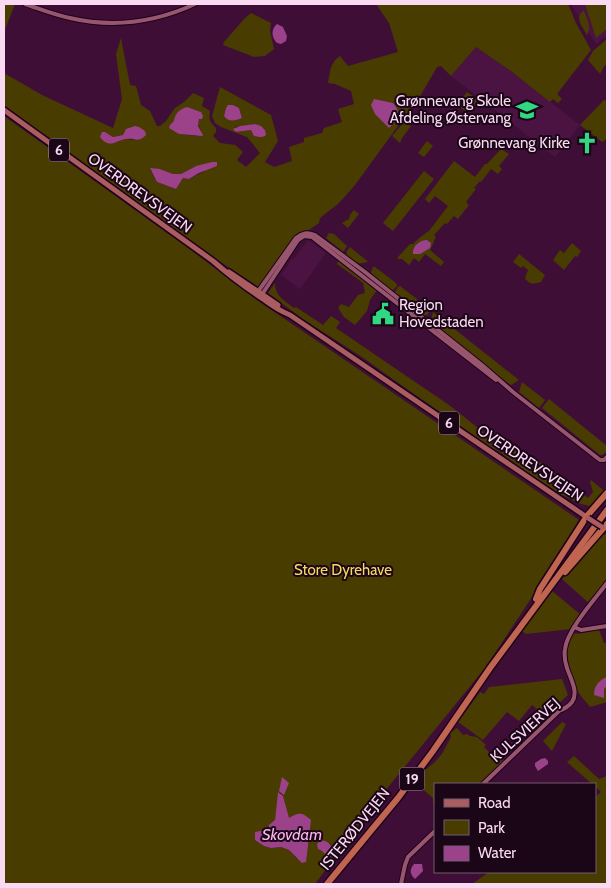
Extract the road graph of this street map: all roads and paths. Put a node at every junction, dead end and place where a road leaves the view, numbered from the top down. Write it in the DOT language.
graph roads {
  1 [pos="26,4"];
  2 [pos="195,4"];
  3 [pos="31,5"];
  4 [pos="4,110"];
  5 [pos="259,294"];
  6 [pos="607,456"];
  7 [pos="607,492"];
  8 [pos="607,503"];
  9 [pos="607,510"];
  10 [pos="587,517"];
  11 [pos="605,527"];
  12 [pos="607,583"];
  13 [pos="548,589"];
  14 [pos="536,599"];
  15 [pos="607,626"];
  16 [pos="574,628"];
  17 [pos="490,668"];
  18 [pos="484,783"];
  19 [pos="434,832"];
  20 [pos="327,884"];
  21 [pos="401,884"];
  1 -- 3 [label="street"];
  2 -- 3 [label="street"];
  4 -- 5 [label="main road, OVERDREVSVEJEN / 6"];
  5 -- 6 [label="street"];
  5 -- 10 [label="main road, OVERDREVSVEJEN / 6"];
  7 -- 10 [label="highway"];
  8 -- 14 [label="highway, ISTERØDVEJEN / 19"];
  9 -- 13 [label="highway, ISTERØDVEJEN / 19"];
  10 -- 11 [label="main road, OVERDREVSVEJEN / 6, bridge"];
  10 -- 14 [label="highway"];
  11 -- 13 [label="highway"];
  12 -- 16 [label="street, KULSVIERVEJ"];
  13 -- 17 [label="highway, ISTERØDVEJEN / 19"];
  14 -- 17 [label="highway, ISTERØDVEJEN / 19"];
  15 -- 16 [label="street"];
  16 -- 18 [label="street, KULSVIERVEJ"];
  17 -- 20 [label="highway, ISTERØDVEJEN / 19"];
  19 -- 21 [label="street"];
}
